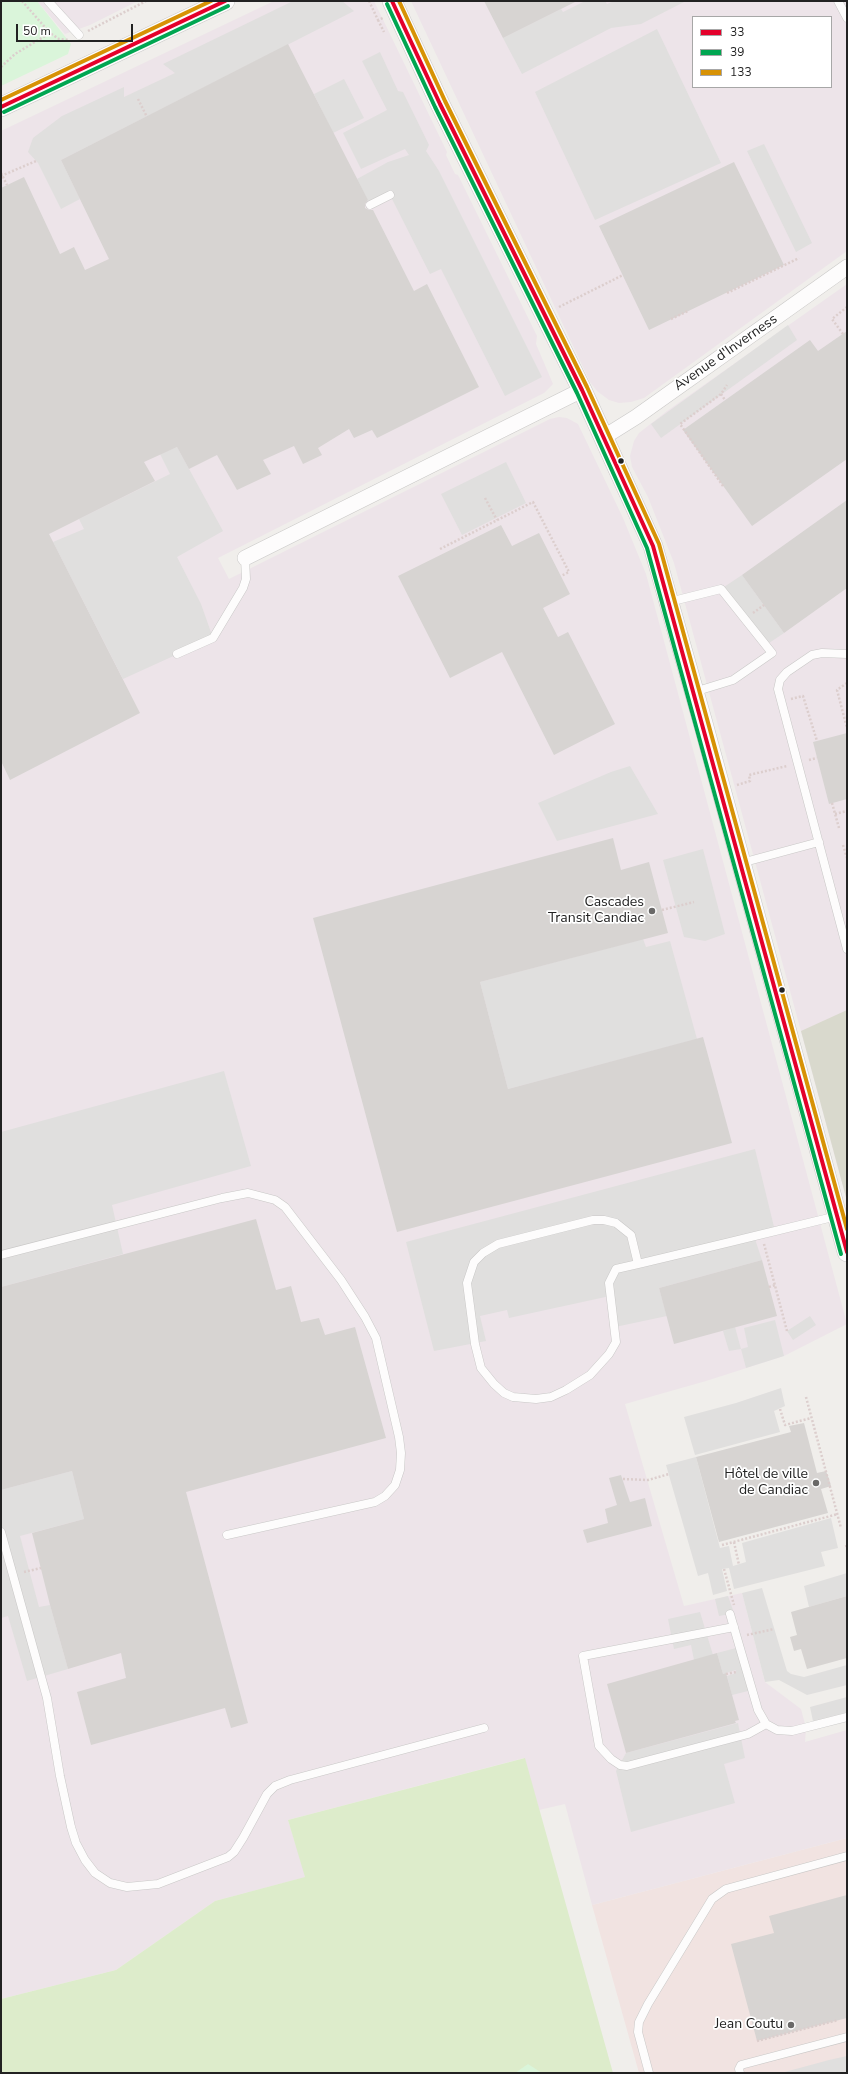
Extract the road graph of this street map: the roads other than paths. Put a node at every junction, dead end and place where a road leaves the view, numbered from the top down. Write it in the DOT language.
graph roads {
  1 [pos="48,1"];
  2 [pos="225,1"];
  3 [pos="838,1"];
  4 [pos="388,9"];
  5 [pos="847,18"];
  6 [pos="79,36"];
  7 [pos="1,107"];
  8 [pos="390,195"];
  9 [pos="370,205"];
  10 [pos="847,267"];
  11 [pos="582,390"];
  12 [pos="604,437"];
  13 [pos="245,558"];
  14 [pos="669,602"];
  15 [pos="177,654"];
  16 [pos="847,654"];
  17 [pos="694,692"];
  18 [pos="819,842"];
  19 [pos="741,862"];
  20 [pos="847,948"];
  21 [pos="837,1216"];
  22 [pos="847,1252"];
  23 [pos="1,1255"];
  24 [pos="638,1264"];
  25 [pos="1,1532"];
  26 [pos="227,1535"];
  27 [pos="730,1614"];
  28 [pos="734,1627"];
  29 [pos="847,1717"];
  30 [pos="766,1724"];
  31 [pos="484,1728"];
  32 [pos="847,1856"];
  33 [pos="847,2037"];
  34 [pos="649,2073"];
  35 [pos="740,2073"];
  1 -- 6 [label="lane"];
  2 -- 7 [label="street"];
  3 -- 5 [label="lane"];
  4 -- 11 [label="street"];
  8 -- 9 [label="lane"];
  10 -- 12 [label="street, Avenue d'Inverness"];
  11 -- 12 [label="street"];
  11 -- 13 [label="street"];
  12 -- 14 [label="street"];
  13 -- 15 [label="lane"];
  14 -- 17 [label="street"];
  14 -- 17 [label="lane"];
  16 -- 18 [label="lane"];
  17 -- 19 [label="street"];
  18 -- 19 [label="lane"];
  18 -- 20 [label="lane"];
  19 -- 21 [label="street"];
  21 -- 22 [label="street"];
  21 -- 24 [label="lane"];
  23 -- 26 [label="lane"];
  24 -- 24 [label="lane"];
  25 -- 31 [label="lane"];
  27 -- 28 [label="lane"];
  28 -- 30 [label="lane"];
  28 -- 30 [label="lane"];
  29 -- 30 [label="lane"];
  32 -- 34 [label="lane"];
  33 -- 35 [label="lane"];
}
